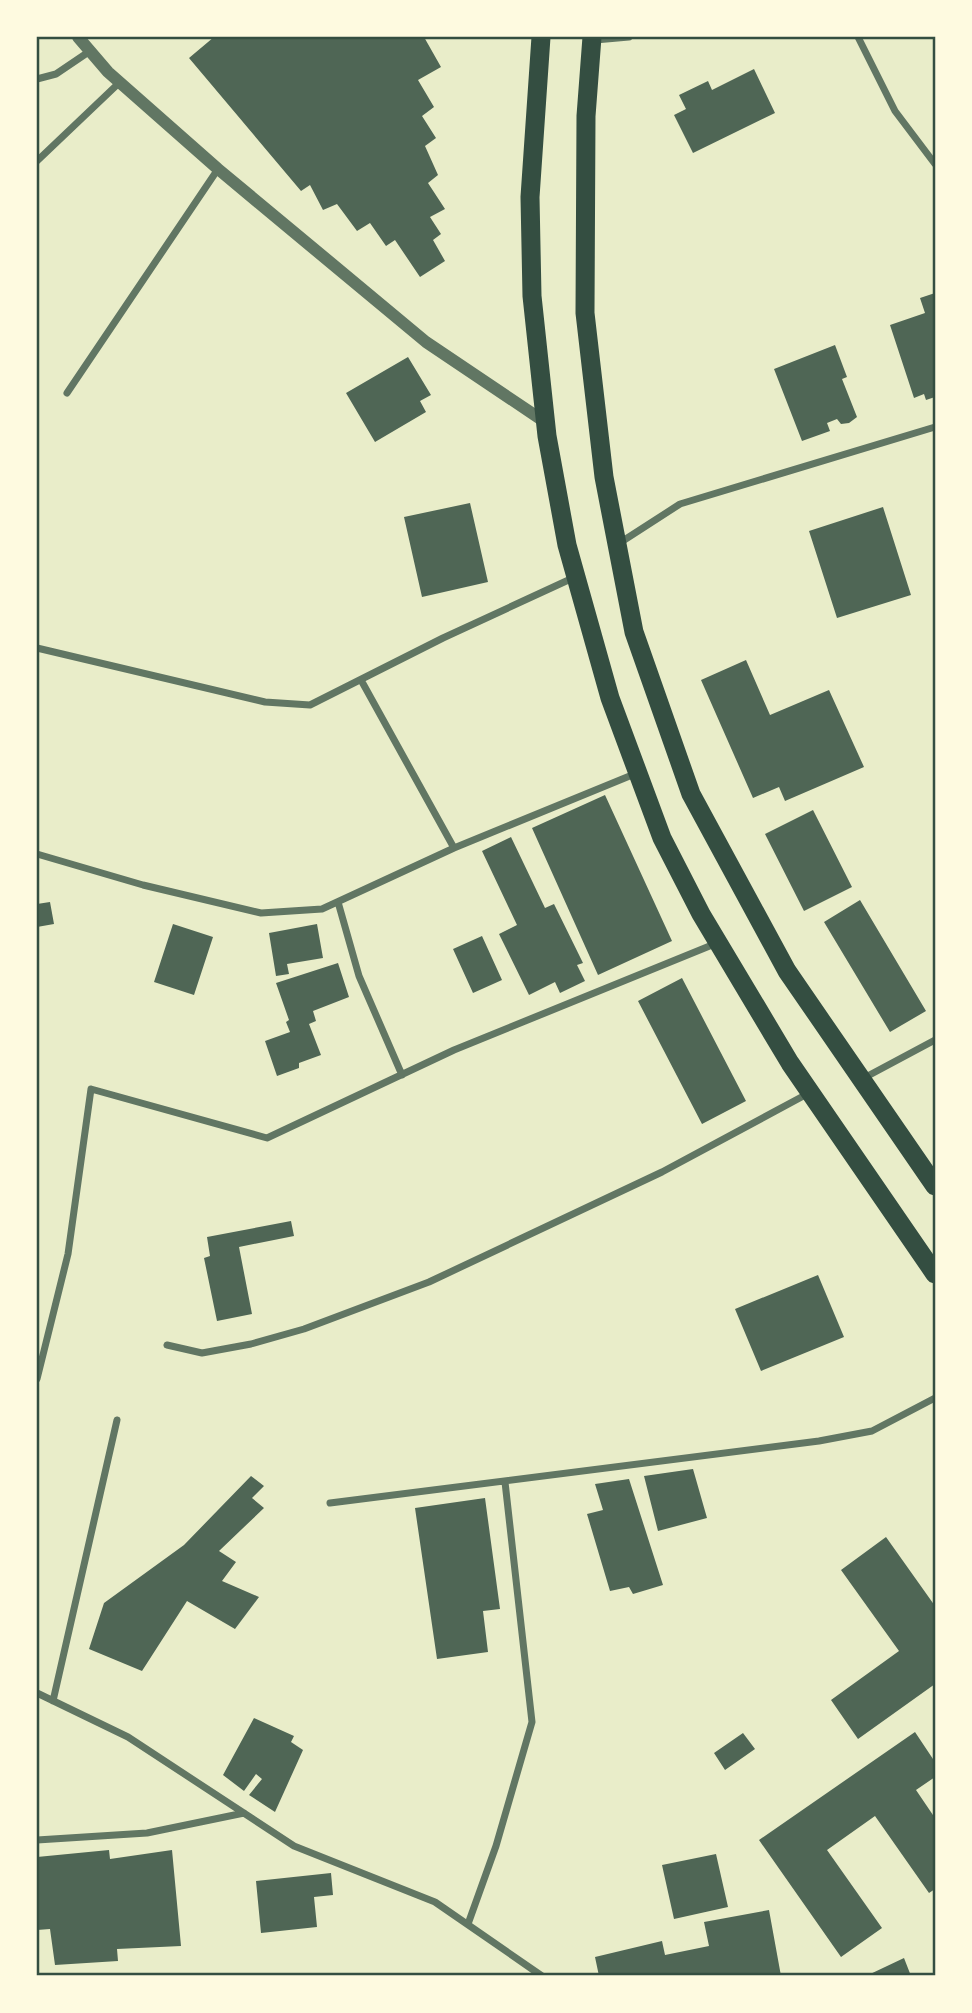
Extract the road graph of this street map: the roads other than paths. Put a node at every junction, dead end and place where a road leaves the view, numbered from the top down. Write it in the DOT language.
graph roads {
  1 [pos="78,37"];
  2 [pos="541,37"];
  3 [pos="629,37"];
  4 [pos="858,37"];
  5 [pos="592,38"];
  6 [pos="90,51"];
  7 [pos="37,79"];
  8 [pos="120,82"];
  9 [pos="37,161"];
  10 [pos="935,164"];
  11 [pos="218,169"];
  12 [pos="67,393"];
  13 [pos="545,422"];
  14 [pos="935,427"];
  15 [pos="617,545"];
  16 [pos="575,576"];
  17 [pos="37,648"];
  18 [pos="361,680"];
  19 [pos="638,772"];
  20 [pos="454,848"];
  21 [pos="37,854"];
  22 [pos="338,902"];
  23 [pos="718,943"];
  24 [pos="935,1040"];
  25 [pos="402,1075"];
  26 [pos="861,1079"];
  27 [pos="810,1093"];
  28 [pos="935,1186"];
  29 [pos="935,1274"];
  30 [pos="167,1345"];
  31 [pos="37,1380"];
  32 [pos="935,1398"];
  33 [pos="117,1420"];
  34 [pos="505,1482"];
  35 [pos="330,1503"];
  36 [pos="37,1693"];
  37 [pos="53,1701"];
  38 [pos="244,1813"];
  39 [pos="37,1840"];
  40 [pos="468,1924"];
  41 [pos="542,1976"];
  1 -- 6 [label="street"];
  2 -- 13 [label="highway"];
  3 -- 5 [label="street"];
  4 -- 10 [label="street"];
  5 -- 15 [label="highway"];
  6 -- 7 [label="street"];
  6 -- 8 [label="street"];
  8 -- 9 [label="street"];
  8 -- 11 [label="street"];
  11 -- 12 [label="street"];
  11 -- 13 [label="street"];
  13 -- 16 [label="highway"];
  14 -- 15 [label="street"];
  15 -- 26 [label="highway"];
  16 -- 18 [label="street"];
  16 -- 19 [label="highway"];
  17 -- 18 [label="street"];
  18 -- 20 [label="street"];
  19 -- 20 [label="street"];
  19 -- 23 [label="highway"];
  20 -- 22 [label="street"];
  21 -- 22 [label="street"];
  22 -- 25 [label="street"];
  23 -- 25 [label="street"];
  23 -- 27 [label="highway"];
  24 -- 26 [label="street"];
  25 -- 31 [label="street"];
  26 -- 28 [label="highway"];
  27 -- 29 [label="highway"];
  27 -- 30 [label="street"];
  32 -- 34 [label="street"];
  33 -- 37 [label="street"];
  34 -- 35 [label="street"];
  34 -- 40 [label="street"];
  36 -- 37 [label="street"];
  37 -- 38 [label="street"];
  38 -- 39 [label="street"];
  38 -- 40 [label="street"];
  40 -- 41 [label="street"];
}
